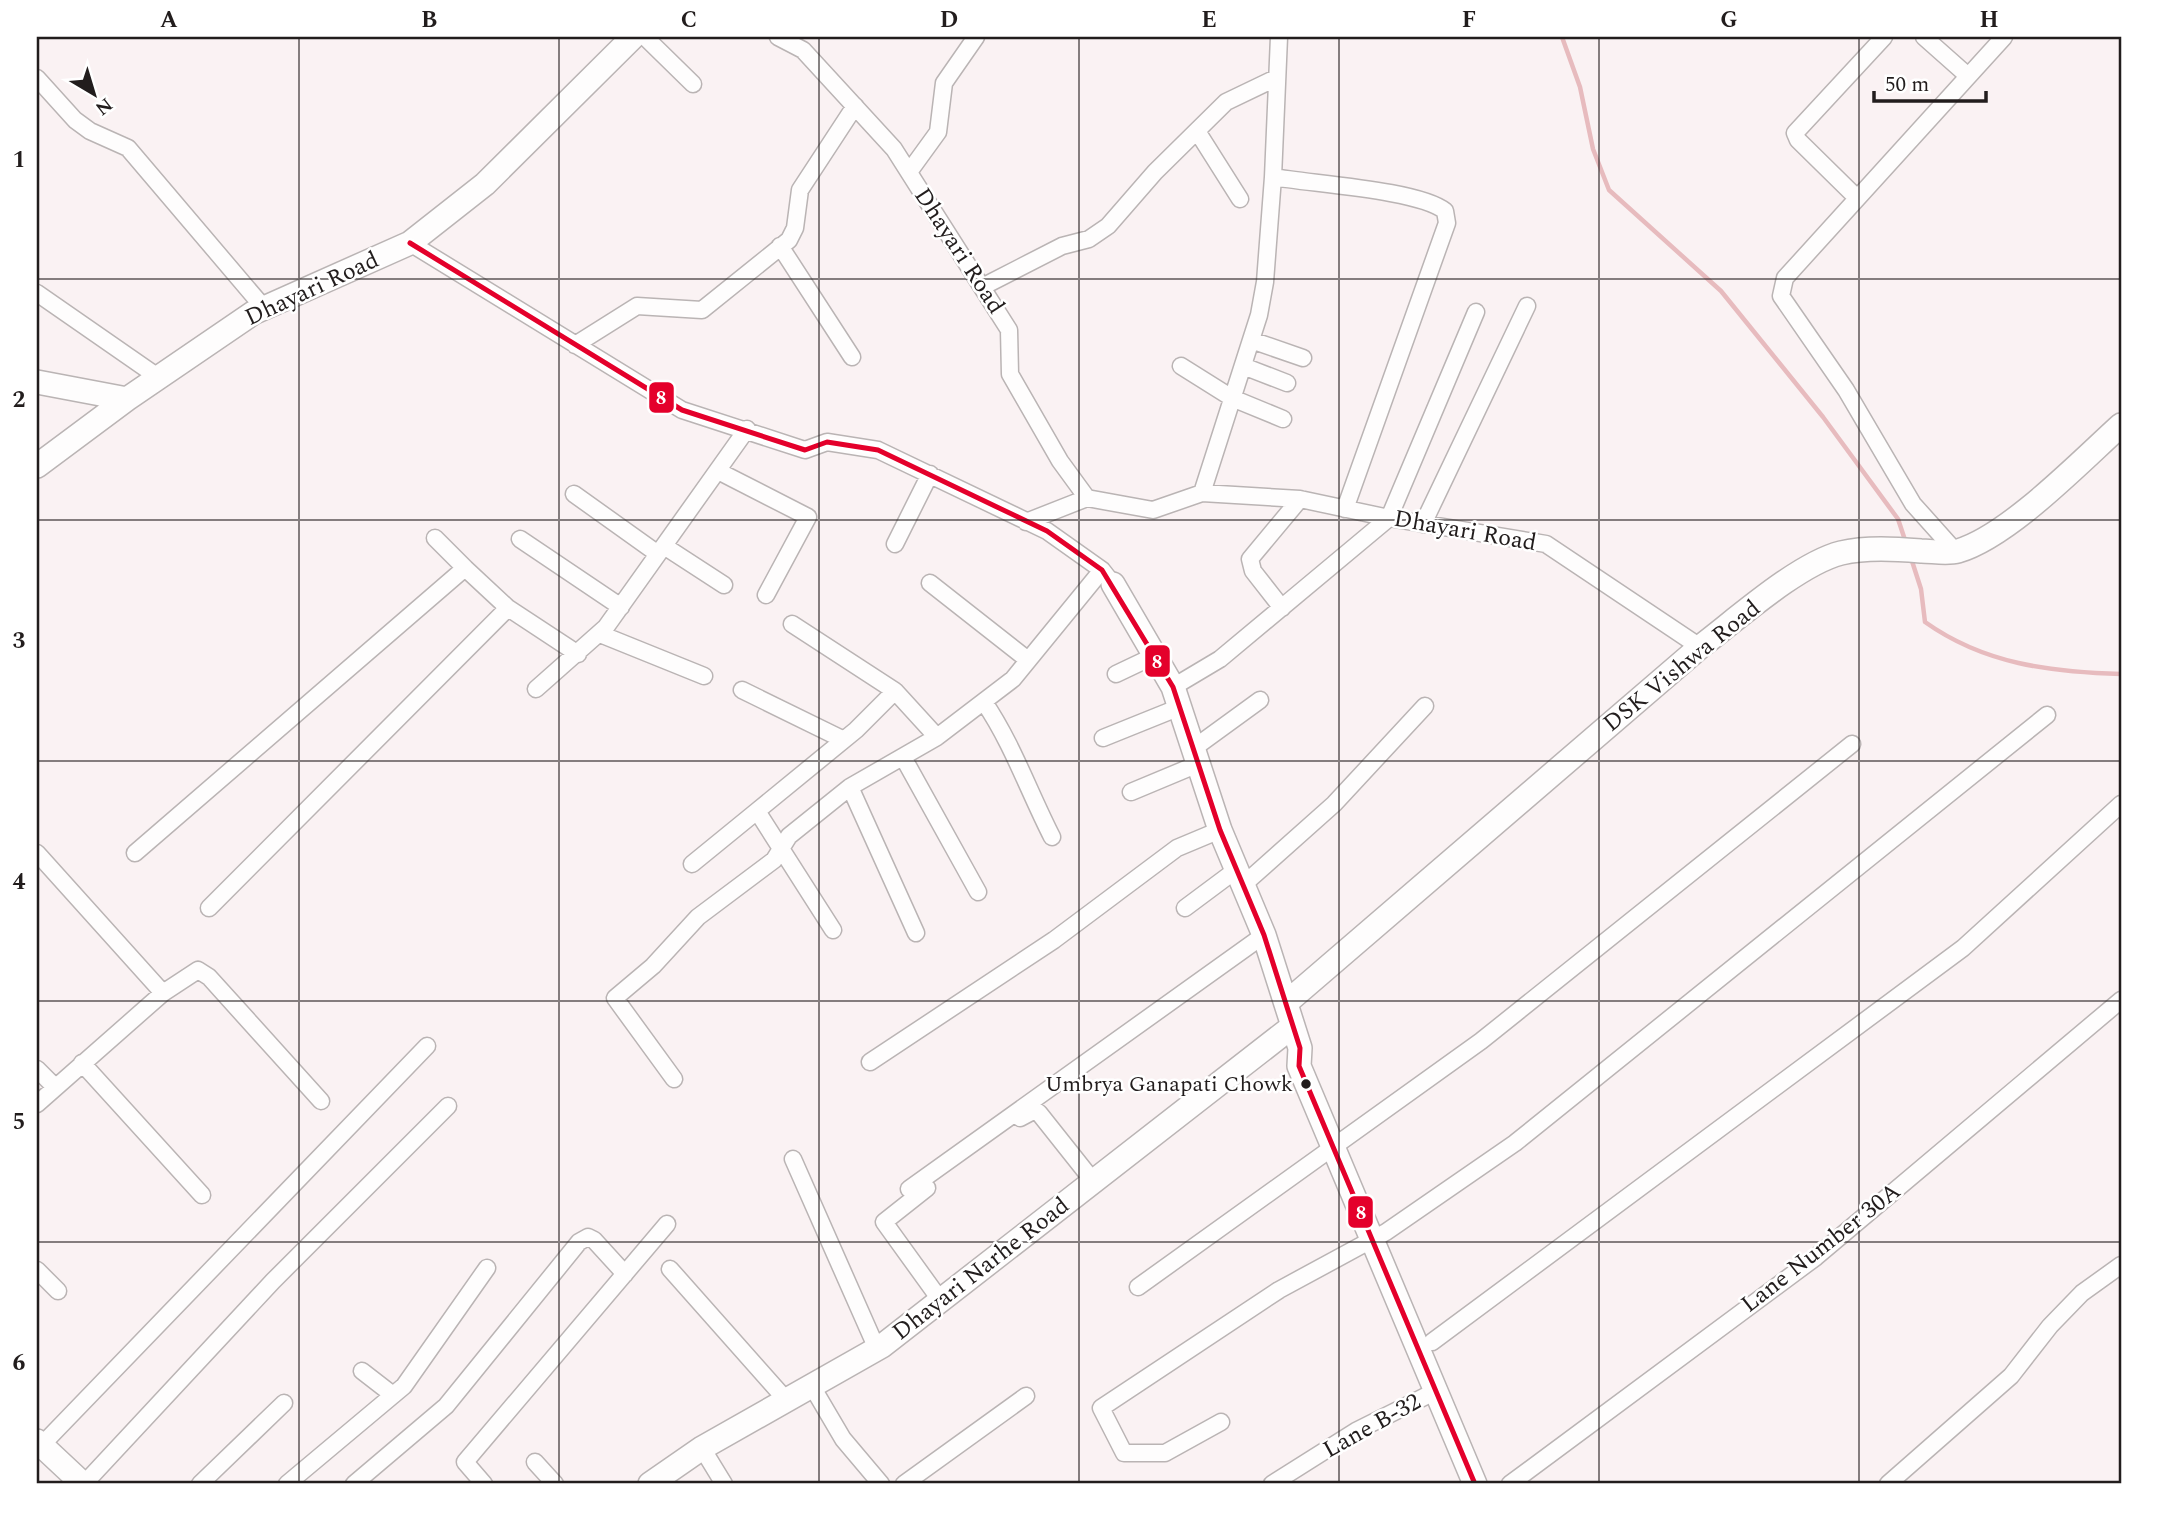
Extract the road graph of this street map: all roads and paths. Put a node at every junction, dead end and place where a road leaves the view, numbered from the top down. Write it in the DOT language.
graph roads {
  1 [pos="633,37"];
  2 [pos="645,37"];
  3 [pos="778,37"];
  4 [pos="975,37"];
  5 [pos="1279,37"];
  6 [pos="1884,37"];
  7 [pos="1924,37"];
  8 [pos="2004,37"];
  9 [pos="1969,76"];
  10 [pos="37,78"];
  11 [pos="1276,78"];
  12 [pos="693,84"];
  13 [pos="855,106"];
  14 [pos="1197,131"];
  15 [pos="909,172"];
  16 [pos="1273,177"];
  17 [pos="1857,198"];
  18 [pos="1240,199"];
  19 [pos="410,243"];
  20 [pos="780,246"];
  21 [pos="982,287"];
  22 [pos="37,293"];
  23 [pos="1527,306"];
  24 [pos="264,308"];
  25 [pos="1476,312"];
  26 [pos="1251,340"];
  27 [pos="575,345"];
  28 [pos="852,356"];
  29 [pos="1303,358"];
  30 [pos="1181,366"];
  31 [pos="1242,366"];
  32 [pos="158,377"];
  33 [pos="37,382"];
  34 [pos="1287,383"];
  35 [pos="1232,398"];
  36 [pos="127,399"];
  37 [pos="1283,419"];
  38 [pos="2121,425"];
  39 [pos="747,429"];
  40 [pos="37,466"];
  41 [pos="718,471"];
  42 [pos="930,474"];
  43 [pos="1202,493"];
  44 [pos="574,494"];
  45 [pos="1087,498"];
  46 [pos="1300,499"];
  47 [pos="1345,509"];
  48 [pos="1389,518"];
  49 [pos="1026,522"];
  50 [pos="1423,524"];
  51 [pos="436,538"];
  52 [pos="520,539"];
  53 [pos="895,544"];
  54 [pos="661,550"];
  55 [pos="1947,552"];
  56 [pos="465,568"];
  57 [pos="1108,577"];
  58 [pos="930,583"];
  59 [pos="724,585"];
  60 [pos="766,596"];
  61 [pos="621,607"];
  62 [pos="508,608"];
  63 [pos="1282,608"];
  64 [pos="792,624"];
  65 [pos="600,634"];
  66 [pos="1700,647"];
  67 [pos="578,654"];
  68 [pos="1156,655"];
  69 [pos="1028,660"];
  70 [pos="1116,674"];
  71 [pos="704,676"];
  72 [pos="536,689"];
  73 [pos="741,690"];
  74 [pos="895,691"];
  75 [pos="1177,697"];
  76 [pos="1260,699"];
  77 [pos="984,702"];
  78 [pos="1426,706"];
  79 [pos="2047,715"];
  80 [pos="937,737"];
  81 [pos="1103,738"];
  82 [pos="842,739"];
  83 [pos="1852,744"];
  84 [pos="1196,756"];
  85 [pos="903,757"];
  86 [pos="850,787"];
  87 [pos="1131,792"];
  88 [pos="2121,804"];
  89 [pos="757,811"];
  90 [pos="1220,830"];
  91 [pos="1052,837"];
  92 [pos="37,853"];
  93 [pos="135,853"];
  94 [pos="781,853"];
  95 [pos="692,864"];
  96 [pos="1240,877"];
  97 [pos="978,892"];
  98 [pos="209,908"];
  99 [pos="1185,908"];
  100 [pos="833,930"];
  101 [pos="916,933"];
  102 [pos="1264,935"];
  103 [pos="163,993"];
  104 [pos="2121,1000"];
  105 [pos="1286,1003"];
  106 [pos="1296,1037"];
  107 [pos="427,1046"];
  108 [pos="870,1062"];
  109 [pos="82,1063"];
  110 [pos="37,1069"];
  111 [pos="674,1079"];
  112 [pos="55,1087"];
  113 [pos="321,1101"];
  114 [pos="37,1104"];
  115 [pos="449,1106"];
  116 [pos="1340,1142"];
  117 [pos="793,1160"];
  118 [pos="1093,1181"];
  119 [pos="909,1189"];
  120 [pos="202,1195"];
  121 [pos="667,1224"];
  122 [pos="1379,1235"];
  123 [pos="2121,1265"];
  124 [pos="488,1268"];
  125 [pos="670,1269"];
  126 [pos="37,1270"];
  127 [pos="625,1274"];
  128 [pos="1138,1287"];
  129 [pos="58,1291"];
  130 [pos="941,1301"];
  131 [pos="1432,1342"];
  132 [pos="877,1349"];
  133 [pos="362,1371"];
  134 [pos="813,1388"];
  135 [pos="1436,1391"];
  136 [pos="393,1395"];
  137 [pos="1026,1396"];
  138 [pos="788,1402"];
  139 [pos="284,1403"];
  140 [pos="1221,1422"];
  141 [pos="38,1445"];
  142 [pos="702,1448"];
  143 [pos="535,1462"];
  144 [pos="84,1484"];
  145 [pos="200,1484"];
  146 [pos="287,1484"];
  147 [pos="354,1484"];
  148 [pos="484,1484"];
  149 [pos="555,1484"];
  150 [pos="650,1484"];
  151 [pos="724,1484"];
  152 [pos="881,1484"];
  153 [pos="904,1484"];
  154 [pos="1272,1484"];
  155 [pos="1475,1484"];
  156 [pos="1491,1484"];
  157 [pos="1510,1484"];
  158 [pos="1888,1484"];
  1 -- 19 [label="street, Dhayari Road"];
  2 -- 12 [label="street"];
  3 -- 13 [label="street, Dhayari Road"];
  4 -- 15 [label="street"];
  5 -- 11 [label="street"];
  6 -- 17 [label="street"];
  7 -- 9 [label="street"];
  8 -- 9 [label="street"];
  9 -- 17 [label="street"];
  10 -- 24 [label="street"];
  11 -- 14 [label="street"];
  11 -- 16 [label="street"];
  13 -- 15 [label="street, Dhayari Road"];
  13 -- 20 [label="street"];
  14 -- 18 [label="street"];
  14 -- 21 [label="street"];
  15 -- 21 [label="street, Dhayari Road"];
  16 -- 26 [label="street"];
  16 -- 47 [label="street"];
  17 -- 55 [label="street"];
  19 -- 24 [label="street, Dhayari Road"];
  19 -- 27 [label="street"];
  20 -- 27 [label="street"];
  20 -- 28 [label="street"];
  21 -- 45 [label="street, Dhayari Road"];
  22 -- 32 [label="street"];
  23 -- 50 [label="street"];
  24 -- 32 [label="street, Dhayari Road"];
  25 -- 48 [label="street"];
  26 -- 29 [label="street"];
  26 -- 31 [label="street"];
  27 -- 39 [label="street"];
  30 -- 35 [label="street"];
  31 -- 34 [label="street"];
  31 -- 35 [label="street"];
  32 -- 36 [label="street, Dhayari Road"];
  33 -- 36 [label="street"];
  35 -- 37 [label="street"];
  35 -- 43 [label="street"];
  36 -- 40 [label="street, Dhayari Road"];
  38 -- 55 [label="street"];
  39 -- 41 [label="street"];
  39 -- 42 [label="street"];
  41 -- 54 [label="street"];
  41 -- 60 [label="street"];
  42 -- 49 [label="street"];
  42 -- 53 [label="street"];
  43 -- 45 [label="street, Dhayari Road"];
  43 -- 46 [label="street, Dhayari Road"];
  44 -- 54 [label="street"];
  45 -- 49 [label="street"];
  46 -- 47 [label="street, Dhayari Road"];
  46 -- 63 [label="street"];
  47 -- 48 [label="street, Dhayari Road"];
  48 -- 50 [label="street, Dhayari Road"];
  48 -- 63 [label="street"];
  49 -- 57 [label="street"];
  50 -- 66 [label="street, Dhayari Road"];
  51 -- 56 [label="street"];
  52 -- 61 [label="street"];
  54 -- 59 [label="street"];
  54 -- 61 [label="street"];
  55 -- 66 [label="street, DSK Vishwa Road"];
  56 -- 62 [label="street"];
  56 -- 93 [label="street"];
  57 -- 68 [label="street"];
  57 -- 69 [label="street"];
  58 -- 69 [label="street"];
  61 -- 65 [label="street"];
  62 -- 67 [label="street"];
  62 -- 98 [label="street"];
  63 -- 75 [label="street"];
  64 -- 74 [label="street"];
  65 -- 67 [label="street"];
  65 -- 71 [label="street"];
  66 -- 105 [label="street, DSK Vishwa Road"];
  67 -- 72 [label="street"];
  68 -- 70 [label="street"];
  68 -- 75 [label="street"];
  69 -- 77 [label="street"];
  73 -- 82 [label="street"];
  74 -- 80 [label="street"];
  74 -- 82 [label="street"];
  75 -- 81 [label="street"];
  75 -- 84 [label="street"];
  76 -- 84 [label="street"];
  77 -- 80 [label="street"];
  77 -- 91 [label="street"];
  78 -- 96 [label="street"];
  79 -- 122 [label="street"];
  80 -- 85 [label="street"];
  82 -- 89 [label="street"];
  83 -- 116 [label="street"];
  84 -- 87 [label="street"];
  84 -- 90 [label="street"];
  85 -- 86 [label="street"];
  85 -- 97 [label="street"];
  86 -- 94 [label="street"];
  86 -- 101 [label="street"];
  88 -- 131 [label="street"];
  89 -- 94 [label="street"];
  89 -- 95 [label="street"];
  90 -- 96 [label="street"];
  90 -- 108 [label="street"];
  92 -- 103 [label="street"];
  94 -- 100 [label="street"];
  94 -- 111 [label="street"];
  96 -- 99 [label="street"];
  96 -- 102 [label="street"];
  102 -- 105 [label="street"];
  102 -- 119 [label="street"];
  103 -- 109 [label="street"];
  103 -- 113 [label="street"];
  104 -- 157 [label="street, Lane Number 30A"];
  105 -- 106 [label="street"];
  106 -- 116 [label="street"];
  106 -- 118 [label="street, Dhayari Narhe Road"];
  107 -- 141 [label="street"];
  109 -- 112 [label="street"];
  109 -- 120 [label="street"];
  110 -- 112 [label="street"];
  112 -- 114 [label="street"];
  115 -- 144 [label="street"];
  116 -- 122 [label="street"];
  116 -- 128 [label="street"];
  117 -- 132 [label="street"];
  118 -- 130 [label="street, Dhayari Narhe Road"];
  118 -- 130 [label="street"];
  121 -- 127 [label="street"];
  122 -- 131 [label="street"];
  122 -- 135 [label="street"];
  122 -- 140 [label="street"];
  123 -- 158 [label="street"];
  124 -- 136 [label="street"];
  125 -- 138 [label="street"];
  126 -- 129 [label="street"];
  127 -- 147 [label="street"];
  127 -- 148 [label="street"];
  130 -- 132 [label="street, Dhayari Narhe Road"];
  131 -- 156 [label="street"];
  132 -- 134 [label="street, Dhayari Narhe Road"];
  133 -- 136 [label="street"];
  134 -- 138 [label="street, Dhayari Narhe Road"];
  134 -- 152 [label="street"];
  135 -- 154 [label="street, Lane B-32"];
  135 -- 155 [label="street"];
  136 -- 146 [label="street"];
  137 -- 153 [label="street"];
  138 -- 142 [label="street, Dhayari Narhe Road"];
  139 -- 145 [label="street"];
  141 -- 144 [label="street"];
  142 -- 150 [label="street, Dhayari Narhe Road"];
  142 -- 151 [label="street"];
  143 -- 149 [label="street"];
}
